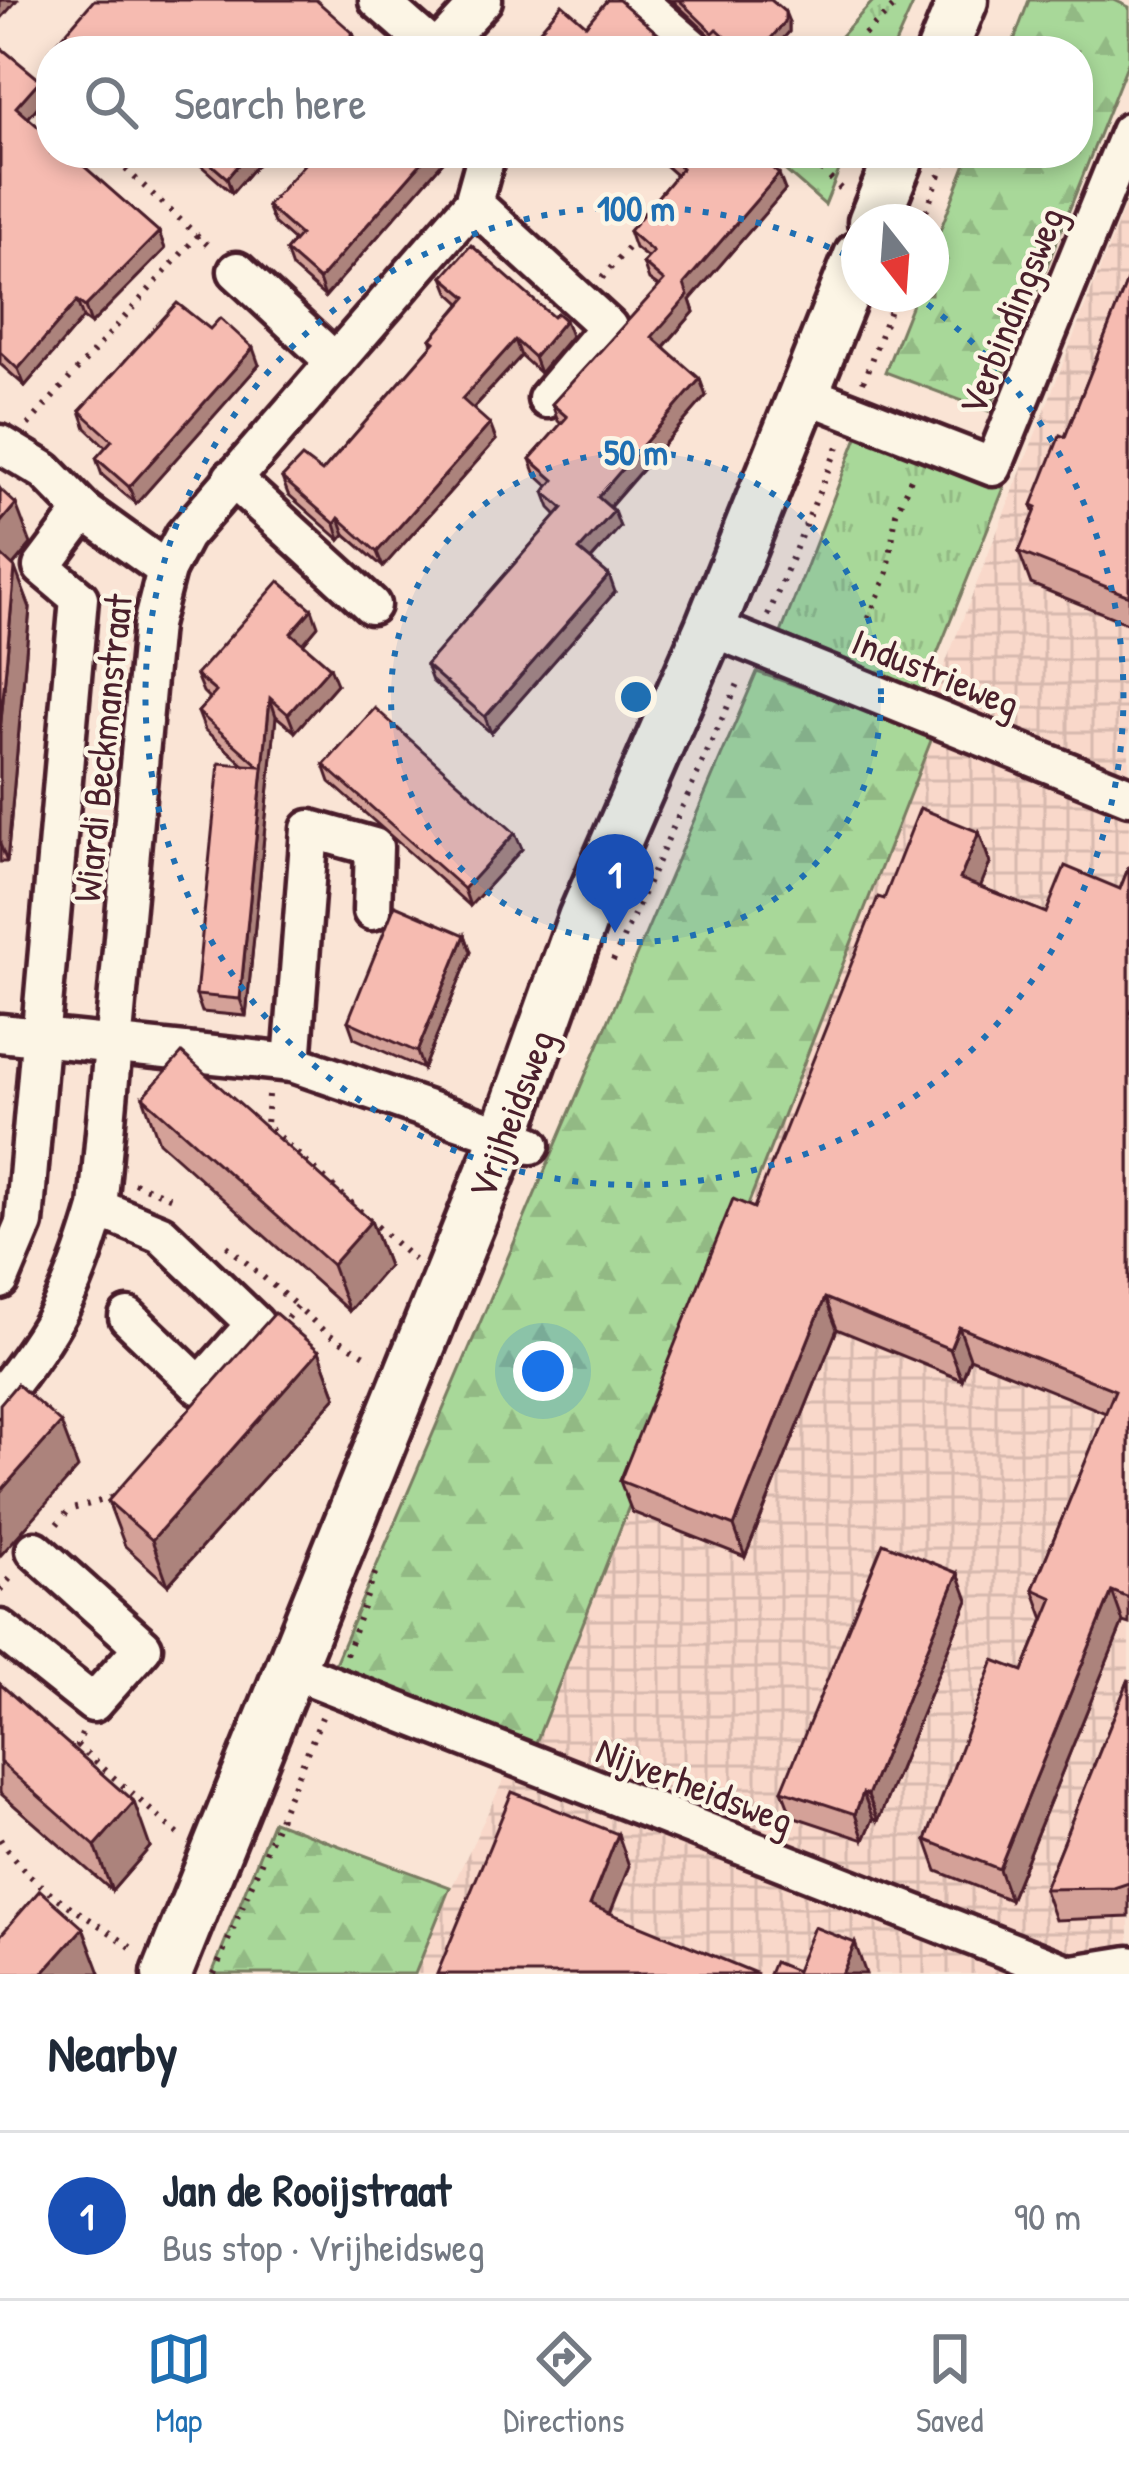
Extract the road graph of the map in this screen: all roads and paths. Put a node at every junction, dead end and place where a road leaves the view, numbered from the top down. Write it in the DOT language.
graph roads {
  1 [pos="378,0"];
  2 [pos="483,0"];
  3 [pos="637,0"];
  4 [pos="901,0"];
  5 [pos="963,0"];
  6 [pos="419,36"];
  7 [pos="450,36"];
  8 [pos="679,36"];
  9 [pos="863,36"];
  10 [pos="948,36"];
  11 [pos="1129,131"];
  12 [pos="124,168"];
  13 [pos="483,168"];
  14 [pos="819,168"];
  15 [pos="890,168"];
  16 [pos="942,168"];
  17 [pos="473,203"];
  18 [pos="855,204"];
  19 [pos="865,204"];
  20 [pos="929,204"];
  21 [pos="198,236"];
  22 [pos="638,236"];
  23 [pos="237,271"];
  24 [pos="841,300"];
  25 [pos="580,303"];
  26 [pos="334,361"];
  27 [pos="803,392"];
  28 [pos="547,398"];
  29 [pos="928,441"];
  30 [pos="3,447"];
  31 [pos="232,478"];
  32 [pos="85,512"];
  33 [pos="166,570"];
  34 [pos="371,605"];
  35 [pos="710,627"];
  36 [pos="844,680"];
  37 [pos="1129,796"];
  38 [pos="372,911"];
  39 [pos="0,1034"];
  40 [pos="38,1040"];
  41 [pos="114,1048"];
  42 [pos="281,1062"];
  43 [pos="518,1140"];
  44 [pos="98,1208"];
  45 [pos="415,1260"];
  46 [pos="0,1280"];
  47 [pos="128,1317"];
  48 [pos="284,1322"];
  49 [pos="375,1360"];
  50 [pos="0,1397"];
  51 [pos="134,1492"];
  52 [pos="35,1550"];
  53 [pos="0,1590"];
  54 [pos="0,1629"];
  55 [pos="293,1670"];
  56 [pos="93,1703"];
  57 [pos="183,1838"];
  58 [pos="0,1839"];
  59 [pos="151,1963"];
  60 [pos="1129,1965"];
  61 [pos="1071,1974"];
  1 -- 6 [label="street"];
  2 -- 7 [label="street"];
  3 -- 8 [label="street"];
  4 -- 9 [label="path"];
  5 -- 10 [label="street"];
  11 -- 29 [label="street, Verbindingsweg"];
  12 -- 21 [label="path"];
  13 -- 17 [label="street, Wiardi Beckmanstraat"];
  14 -- 18 [label="path"];
  15 -- 19 [label="street"];
  16 -- 20 [label="path"];
  17 -- 25 [label="street"];
  17 -- 26 [label="street, Wiardi Beckmanstraat"];
  21 -- 23 [label="path"];
  21 -- 30 [label="path"];
  22 -- 25 [label="path"];
  23 -- 26 [label="street"];
  24 -- 27 [label="street, Vrijheidsweg"];
  25 -- 28 [label="street"];
  26 -- 31 [label="street, Wiardi Beckmanstraat"];
  27 -- 29 [label="street, Verbindingsweg"];
  27 -- 35 [label="street, Vrijheidsweg"];
  29 -- 36 [label="path"];
  30 -- 32 [label="street"];
  31 -- 33 [label="street, Wiardi Beckmanstraat"];
  31 -- 34 [label="street"];
  32 -- 33 [label="street"];
  32 -- 40 [label="street, Wiardi Beckmanstraat"];
  33 -- 41 [label="street, Wiardi Beckmanstraat"];
  35 -- 36 [label="street, Industrieweg"];
  35 -- 43 [label="street, Vrijheidsweg"];
  36 -- 37 [label="street, Industrieweg"];
  38 -- 42 [label="street"];
  39 -- 40 [label="street"];
  40 -- 41 [label="street"];
  40 -- 46 [label="street, Wiardi Beckmanstraat"];
  41 -- 42 [label="street"];
  41 -- 44 [label="street, Wiardi Beckmanstraat"];
  42 -- 43 [label="street"];
  42 -- 45 [label="path"];
  43 -- 55 [label="street, Vrijheidsweg"];
  44 -- 47 [label="street"];
  44 -- 50 [label="street, Wiardi Beckmanstraat"];
  48 -- 49 [label="path"];
  51 -- 52 [label="path"];
  52 -- 53 [label="path"];
  52 -- 56 [label="street"];
  54 -- 56 [label="street"];
  55 -- 59 [label="street, Vrijheidsweg"];
  55 -- 61 [label="street, Nijverheidsweg"];
  56 -- 57 [label="path"];
  58 -- 59 [label="path"];
  60 -- 61 [label="street, Nijverheidsweg"];
}
